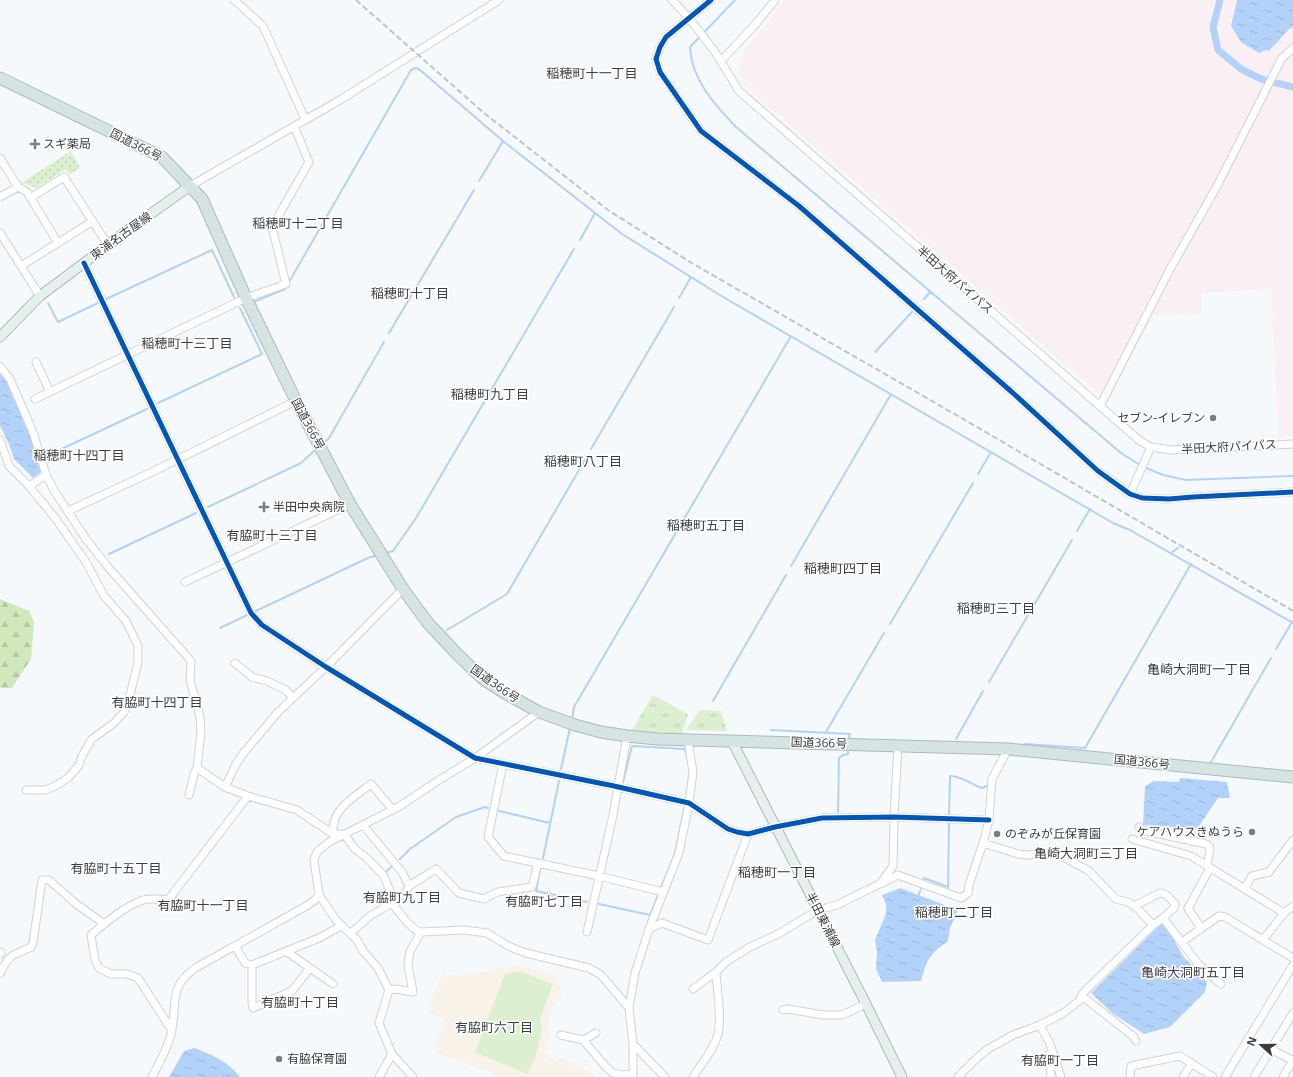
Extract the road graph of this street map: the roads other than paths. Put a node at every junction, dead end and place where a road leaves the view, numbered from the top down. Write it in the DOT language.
graph roads {
  1 [pos="234,0"];
  2 [pos="499,0"];
  3 [pos="672,0"];
  4 [pos="712,0"];
  5 [pos="775,0"];
  6 [pos="690,20"];
  7 [pos="1293,48"];
  8 [pos="721,61"];
  9 [pos="1,81"];
  10 [pos="305,119"];
  11 [pos="294,126"];
  12 [pos="0,158"];
  13 [pos="190,186"];
  14 [pos="18,187"];
  15 [pos="0,197"];
  16 [pos="30,198"];
  17 [pos="93,221"];
  18 [pos="0,233"];
  19 [pos="58,243"];
  20 [pos="108,246"];
  21 [pos="84,263"];
  22 [pos="21,266"];
  23 [pos="40,296"];
  24 [pos="246,298"];
  25 [pos="0,337"];
  26 [pos="128,355"];
  27 [pos="36,362"];
  28 [pos="0,366"];
  29 [pos="50,392"];
  30 [pos="35,399"];
  31 [pos="296,401"];
  32 [pos="1100,406"];
  33 [pos="0,440"];
  34 [pos="1293,444"];
  35 [pos="1150,450"];
  36 [pos="178,459"];
  37 [pos="46,475"];
  38 [pos="28,486"];
  39 [pos="1293,492"];
  40 [pos="1130,494"];
  41 [pos="350,504"];
  42 [pos="68,511"];
  43 [pos="227,562"];
  44 [pos="185,582"];
  45 [pos="403,589"];
  46 [pos="235,663"];
  47 [pos="326,667"];
  48 [pos="292,697"];
  49 [pos="539,712"];
  50 [pos="627,736"];
  51 [pos="688,740"];
  52 [pos="732,741"];
  53 [pos="898,746"];
  54 [pos="1008,749"];
  55 [pos="475,758"];
  56 [pos="503,764"];
  57 [pos="197,768"];
  58 [pos="1293,777"];
  59 [pos="225,787"];
  60 [pos="618,788"];
  61 [pos="26,790"];
  62 [pos="189,795"];
  63 [pos="248,796"];
  64 [pos="689,803"];
  65 [pos="392,810"];
  66 [pos="894,817"];
  67 [pos="989,820"];
  68 [pos="363,825"];
  69 [pos="1139,826"];
  70 [pos="775,827"];
  71 [pos="332,834"];
  72 [pos="344,834"];
  73 [pos="748,834"];
  74 [pos="1132,839"];
  75 [pos="1293,840"];
  76 [pos="983,843"];
  77 [pos="538,863"];
  78 [pos="1208,867"];
  79 [pos="599,876"];
  80 [pos="880,884"];
  81 [pos="409,886"];
  82 [pos="1244,889"];
  83 [pos="663,892"];
  84 [pos="319,895"];
  85 [pos="393,901"];
  86 [pos="1134,906"];
  87 [pos="1293,906"];
  88 [pos="818,910"];
  89 [pos="1284,913"];
  90 [pos="1163,918"];
  91 [pos="104,924"];
  92 [pos="1153,925"];
  93 [pos="341,926"];
  94 [pos="1201,928"];
  95 [pos="649,929"];
  96 [pos="421,932"];
  97 [pos="587,932"];
  98 [pos="351,933"];
  99 [pos="1264,940"];
  100 [pos="1182,942"];
  101 [pos="235,946"];
  102 [pos="287,952"];
  103 [pos="1293,958"];
  104 [pos="252,965"];
  105 [pos="1293,965"];
  106 [pos="310,968"];
  107 [pos="0,972"];
  108 [pos="716,972"];
  109 [pos="333,984"];
  110 [pos="1221,984"];
  111 [pos="693,988"];
  112 [pos="389,990"];
  113 [pos="1082,996"];
  114 [pos="866,1004"];
  115 [pos="629,1008"];
  116 [pos="783,1010"];
  117 [pos="1293,1013"];
  118 [pos="1040,1025"];
  119 [pos="171,1029"];
  120 [pos="596,1033"];
  121 [pos="561,1036"];
  122 [pos="583,1040"];
  123 [pos="1136,1041"];
  124 [pos="633,1044"];
  125 [pos="1271,1049"];
  126 [pos="392,1054"];
  127 [pos="1047,1055"];
  128 [pos="1293,1061"];
  129 [pos="1191,1064"];
  130 [pos="633,1076"];
  131 [pos="152,1077"];
  132 [pos="379,1077"];
  133 [pos="414,1077"];
  134 [pos="665,1077"];
  135 [pos="693,1077"];
  136 [pos="902,1077"];
  137 [pos="958,1077"];
  138 [pos="1051,1077"];
  139 [pos="1061,1077"];
  140 [pos="1130,1077"];
  141 [pos="1183,1077"];
  142 [pos="1213,1077"];
  143 [pos="1225,1077"];
  144 [pos="1254,1077"];
  145 [pos="1283,1077"];
  1 -- 10 [label="street"];
  2 -- 10 [label="street"];
  3 -- 6 [label="street, 半田大府パイパス"];
  4 -- 6 [label="street"];
  5 -- 8 [label="street"];
  6 -- 8 [label="street, 半田大府パイパス"];
  6 -- 40 [label="street"];
  7 -- 32 [label="street"];
  8 -- 32 [label="street, 半田大府パイパス"];
  9 -- 13 [label="highway, 国道366号"];
  10 -- 11 [label="street"];
  11 -- 13 [label="street"];
  11 -- 24 [label="street"];
  12 -- 14 [label="street"];
  13 -- 20 [label="main road, 東浦名古屋線"];
  13 -- 24 [label="highway, 国道366号"];
  14 -- 15 [label="street"];
  14 -- 16 [label="street"];
  16 -- 17 [label="street"];
  16 -- 19 [label="street"];
  17 -- 19 [label="street"];
  17 -- 20 [label="street"];
  18 -- 22 [label="street"];
  19 -- 22 [label="street"];
  20 -- 21 [label="main road, 東浦名古屋線"];
  21 -- 23 [label="main road, 東浦名古屋線"];
  21 -- 26 [label="street"];
  22 -- 23 [label="street"];
  23 -- 25 [label="main road, 東浦名古屋線"];
  24 -- 26 [label="street"];
  24 -- 31 [label="highway, 国道366号"];
  26 -- 29 [label="street"];
  26 -- 36 [label="street"];
  27 -- 29 [label="street"];
  28 -- 37 [label="street"];
  29 -- 30 [label="street"];
  31 -- 36 [label="street"];
  31 -- 41 [label="highway, 国道366号"];
  32 -- 35 [label="street, 半田大府パイパス"];
  33 -- 38 [label="street"];
  34 -- 35 [label="street, 半田大府パイパス"];
  35 -- 40 [label="street"];
  36 -- 42 [label="street"];
  36 -- 43 [label="street"];
  37 -- 38 [label="street"];
  37 -- 42 [label="street"];
  38 -- 61 [label="street"];
  39 -- 40 [label="street"];
  41 -- 43 [label="street"];
  41 -- 45 [label="highway, 国道366号"];
  42 -- 57 [label="street"];
  43 -- 44 [label="street"];
  43 -- 47 [label="street"];
  45 -- 47 [label="street"];
  45 -- 49 [label="highway, 国道366号"];
  46 -- 48 [label="street"];
  47 -- 48 [label="street"];
  47 -- 55 [label="street"];
  48 -- 59 [label="street"];
  49 -- 50 [label="highway, 国道366号"];
  49 -- 55 [label="street"];
  50 -- 51 [label="highway, 国道366号"];
  50 -- 60 [label="street"];
  51 -- 52 [label="highway, 国道366号"];
  51 -- 64 [label="street"];
  52 -- 53 [label="highway, 国道366号"];
  52 -- 70 [label="main road, 半田東浦線"];
  53 -- 54 [label="highway, 国道366号"];
  53 -- 66 [label="street"];
  54 -- 58 [label="highway, 国道366号"];
  54 -- 67 [label="street"];
  55 -- 56 [label="street"];
  55 -- 65 [label="street"];
  56 -- 60 [label="street"];
  56 -- 77 [label="street"];
  57 -- 59 [label="street"];
  57 -- 62 [label="street"];
  59 -- 63 [label="street"];
  60 -- 64 [label="street"];
  60 -- 79 [label="street"];
  63 -- 71 [label="street"];
  63 -- 91 [label="street"];
  64 -- 73 [label="street"];
  64 -- 83 [label="street"];
  65 -- 68 [label="street"];
  65 -- 71 [label="street"];
  66 -- 67 [label="street"];
  66 -- 70 [label="street"];
  66 -- 80 [label="street"];
  67 -- 76 [label="street"];
  68 -- 72 [label="street"];
  68 -- 81 [label="street"];
  69 -- 78 [label="street"];
  70 -- 73 [label="street"];
  70 -- 88 [label="main road, 半田東浦線"];
  71 -- 72 [label="street"];
  72 -- 84 [label="street"];
  72 -- 85 [label="street"];
  73 -- 95 [label="street"];
  74 -- 78 [label="street"];
  75 -- 82 [label="street"];
  76 -- 80 [label="street"];
  76 -- 86 [label="street"];
  77 -- 79 [label="street"];
  77 -- 81 [label="street"];
  78 -- 82 [label="street"];
  78 -- 94 [label="street"];
  79 -- 83 [label="street"];
  79 -- 97 [label="street"];
  80 -- 88 [label="street"];
  81 -- 85 [label="street"];
  82 -- 89 [label="street"];
  83 -- 95 [label="street"];
  84 -- 93 [label="street"];
  84 -- 101 [label="street"];
  85 -- 96 [label="street"];
  85 -- 98 [label="street"];
  86 -- 90 [label="street"];
  86 -- 92 [label="street"];
  87 -- 89 [label="street"];
  88 -- 108 [label="street"];
  88 -- 114 [label="main road, 半田東浦線"];
  89 -- 99 [label="street"];
  90 -- 92 [label="street"];
  90 -- 100 [label="street"];
  91 -- 107 [label="street"];
  91 -- 119 [label="street"];
  92 -- 113 [label="street"];
  93 -- 98 [label="street"];
  93 -- 102 [label="street"];
  94 -- 99 [label="street"];
  94 -- 100 [label="street"];
  95 -- 115 [label="street"];
  96 -- 112 [label="street"];
  96 -- 115 [label="street"];
  98 -- 112 [label="street"];
  99 -- 103 [label="street"];
  100 -- 110 [label="street"];
  101 -- 104 [label="street"];
  101 -- 119 [label="street"];
  102 -- 104 [label="street"];
  102 -- 106 [label="street"];
  104 -- 106 [label="street"];
  105 -- 143 [label="street"];
  106 -- 109 [label="street"];
  108 -- 111 [label="street"];
  108 -- 135 [label="street"];
  112 -- 126 [label="street"];
  113 -- 118 [label="street"];
  113 -- 123 [label="street"];
  114 -- 116 [label="street"];
  114 -- 136 [label="main road, 半田東浦線"];
  115 -- 124 [label="street"];
  117 -- 125 [label="street"];
  118 -- 137 [label="street"];
  118 -- 139 [label="street"];
  119 -- 131 [label="street"];
  120 -- 122 [label="street"];
  121 -- 122 [label="street"];
  122 -- 130 [label="street"];
  124 -- 130 [label="street"];
  124 -- 134 [label="street"];
  125 -- 128 [label="street"];
  125 -- 144 [label="street"];
  126 -- 132 [label="street"];
  126 -- 133 [label="street"];
  127 -- 138 [label="street"];
  128 -- 145 [label="street"];
  129 -- 140 [label="street"];
  129 -- 141 [label="street"];
  129 -- 142 [label="street"];
}
